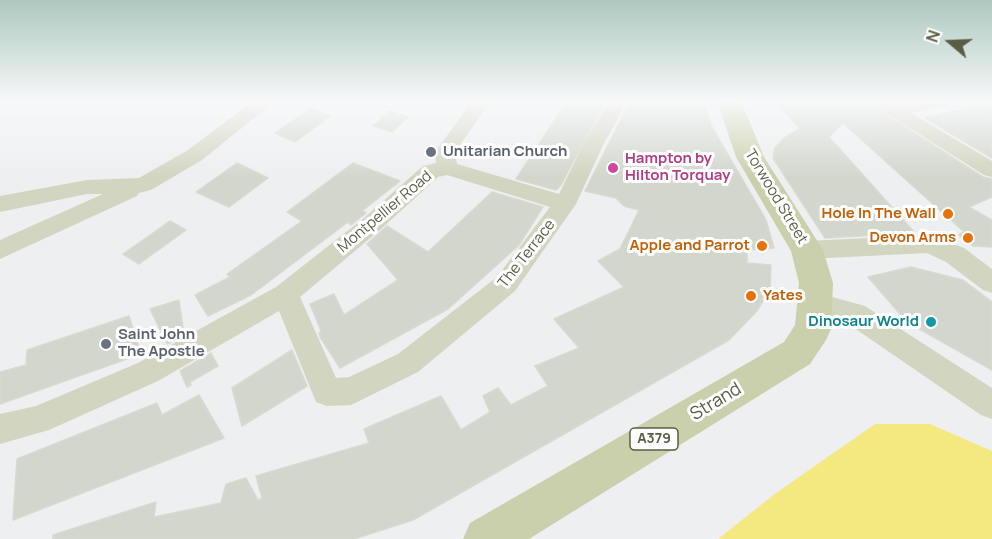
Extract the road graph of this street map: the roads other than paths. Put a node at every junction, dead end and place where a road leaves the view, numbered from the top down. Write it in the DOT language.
graph roads {
  1 [pos="233,126"];
  2 [pos="464,126"];
  3 [pos="604,126"];
  4 [pos="738,126"];
  5 [pos="919,126"];
  6 [pos="447,168"];
  7 [pos="992,170"];
  8 [pos="143,185"];
  9 [pos="0,204"];
  10 [pos="565,204"];
  11 [pos="0,250"];
  12 [pos="807,250"];
  13 [pos="992,283"];
  14 [pos="285,294"];
  15 [pos="814,316"];
  16 [pos="992,405"];
  17 [pos="0,429"];
  18 [pos="486,539"];
  1 -- 8 [label="street"];
  2 -- 6 [label="street"];
  3 -- 10 [label="street, The Terrace"];
  4 -- 12 [label="main road, Torwood Street"];
  5 -- 7 [label="street"];
  6 -- 10 [label="street, Montpellier Road"];
  6 -- 14 [label="street, Montpellier Road"];
  8 -- 9 [label="street"];
  8 -- 11 [label="street"];
  10 -- 14 [label="street, The Terrace"];
  12 -- 13 [label="street"];
  12 -- 15 [label="main road, Torwood Street"];
  14 -- 17 [label="street, Montpellier Road"];
  15 -- 16 [label="street"];
  15 -- 18 [label="main road, Strand / A379"];
}
